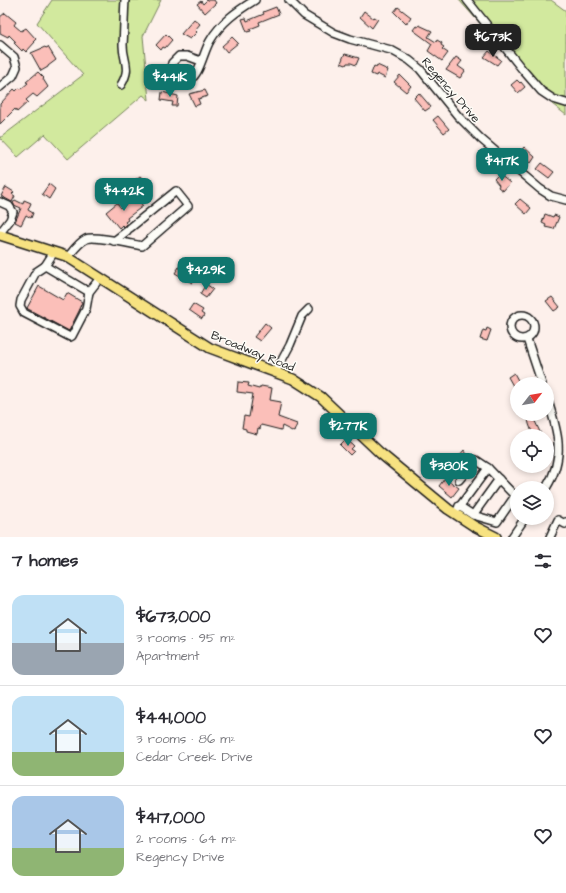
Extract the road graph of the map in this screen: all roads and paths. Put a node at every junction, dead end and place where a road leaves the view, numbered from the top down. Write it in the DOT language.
graph roads {
  1 [pos="125,0"];
  2 [pos="255,0"];
  3 [pos="289,0"];
  4 [pos="467,0"];
  5 [pos="0,45"];
  6 [pos="201,61"];
  7 [pos="122,85"];
  8 [pos="0,87"];
  9 [pos="566,103"];
  10 [pos="566,200"];
  11 [pos="0,202"];
  12 [pos="0,234"];
  13 [pos="114,241"];
  14 [pos="54,252"];
  15 [pos="68,257"];
  16 [pos="45,266"];
  17 [pos="100,278"];
  18 [pos="89,292"];
  19 [pos="309,309"];
  20 [pos="527,338"];
  21 [pos="275,373"];
  22 [pos="540,377"];
  23 [pos="554,420"];
  24 [pos="488,468"];
  25 [pos="499,479"];
  26 [pos="459,480"];
  27 [pos="549,481"];
  28 [pos="457,510"];
  29 [pos="473,514"];
  30 [pos="566,523"];
  31 [pos="520,525"];
  32 [pos="496,537"];
  33 [pos="512,537"];
  34 [pos="550,537"];
  1 -- 7 [label="street"];
  2 -- 6 [label="street"];
  3 -- 10 [label="street, Regency Drive"];
  4 -- 9 [label="street"];
  5 -- 8 [label="street"];
  11 -- 12 [label="street"];
  12 -- 14 [label="main road, Broadway Road"];
  13 -- 13 [label="street"];
  13 -- 15 [label="street"];
  14 -- 15 [label="main road, Broadway Road"];
  14 -- 16 [label="street"];
  15 -- 17 [label="main road, Broadway Road"];
  16 -- 18 [label="street"];
  16 -- 18 [label="street"];
  17 -- 18 [label="street"];
  17 -- 21 [label="main road, Broadway Road"];
  19 -- 21 [label="street"];
  20 -- 22 [label="street"];
  21 -- 28 [label="main road, Broadway Road"];
  23 -- 27 [label="street"];
  24 -- 25 [label="street"];
  24 -- 26 [label="street"];
  24 -- 28 [label="street"];
  25 -- 29 [label="street"];
  25 -- 29 [label="street"];
  28 -- 29 [label="street"];
  28 -- 32 [label="main road, Broadway Road"];
  30 -- 34 [label="street"];
  31 -- 33 [label="street"];
}
